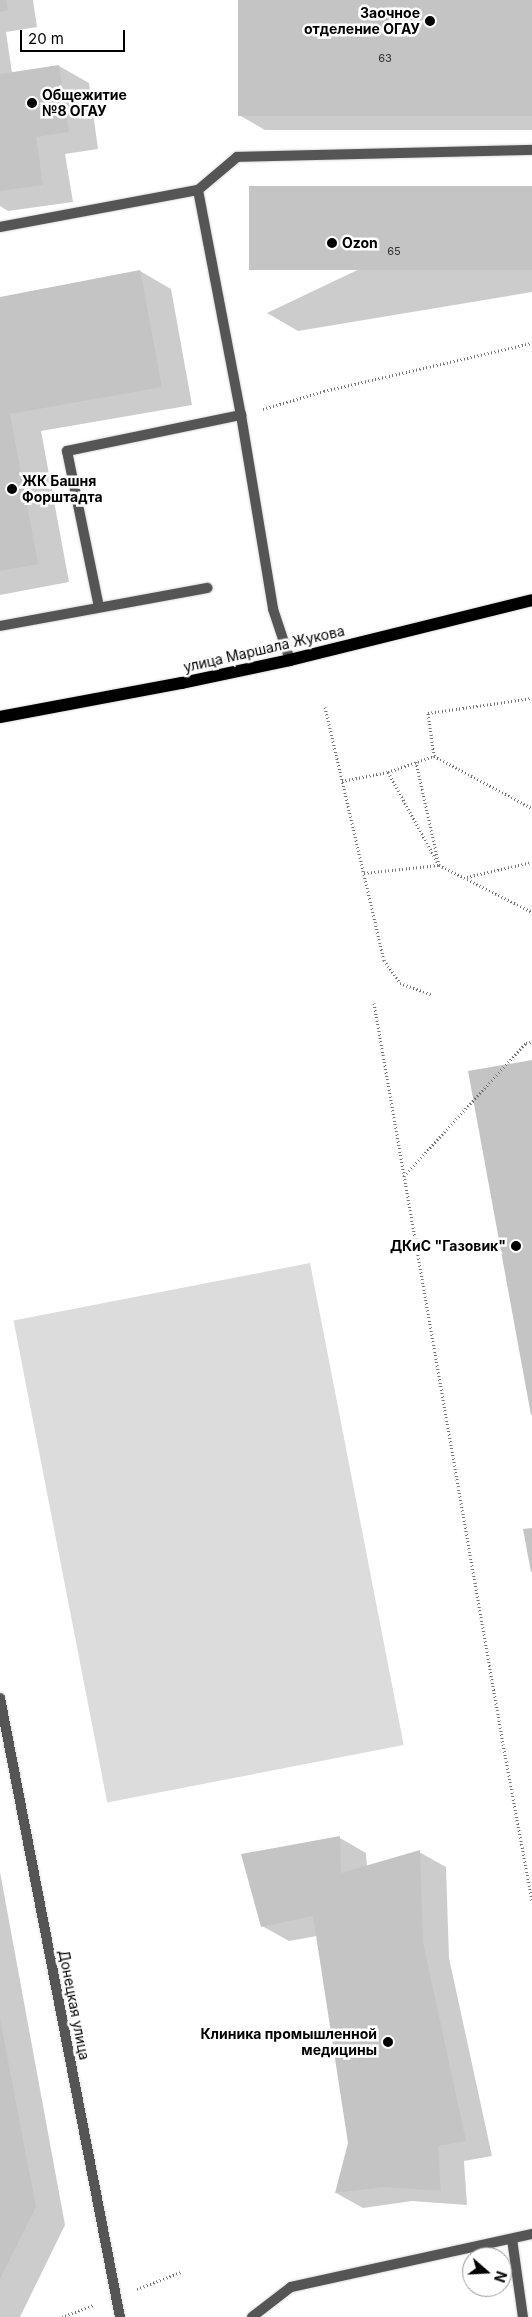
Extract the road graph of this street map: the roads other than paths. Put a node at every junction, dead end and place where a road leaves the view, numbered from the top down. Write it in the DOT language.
graph roads {
  1 [pos="532,150"];
  2 [pos="198,190"];
  3 [pos="0,227"];
  4 [pos="241,415"];
  5 [pos="208,588"];
  6 [pos="532,600"];
  7 [pos="99,607"];
  8 [pos="0,626"];
  9 [pos="290,660"];
  10 [pos="0,717"];
  11 [pos="0,1698"];
  12 [pos="532,2234"];
  13 [pos="512,2239"];
  14 [pos="120,2317"];
  15 [pos="252,2317"];
  16 [pos="523,2317"];
  1 -- 2 [label="street"];
  2 -- 3 [label="street"];
  2 -- 4 [label="street"];
  4 -- 7 [label="street"];
  4 -- 9 [label="street"];
  5 -- 7 [label="street"];
  6 -- 9 [label="main road, улица Маршала Жукова"];
  7 -- 8 [label="street"];
  9 -- 10 [label="main road, улица Маршала Жукова"];
  11 -- 14 [label="street, Донецкая улица"];
  12 -- 13 [label="street"];
  13 -- 15 [label="street"];
  13 -- 16 [label="street"];
}
